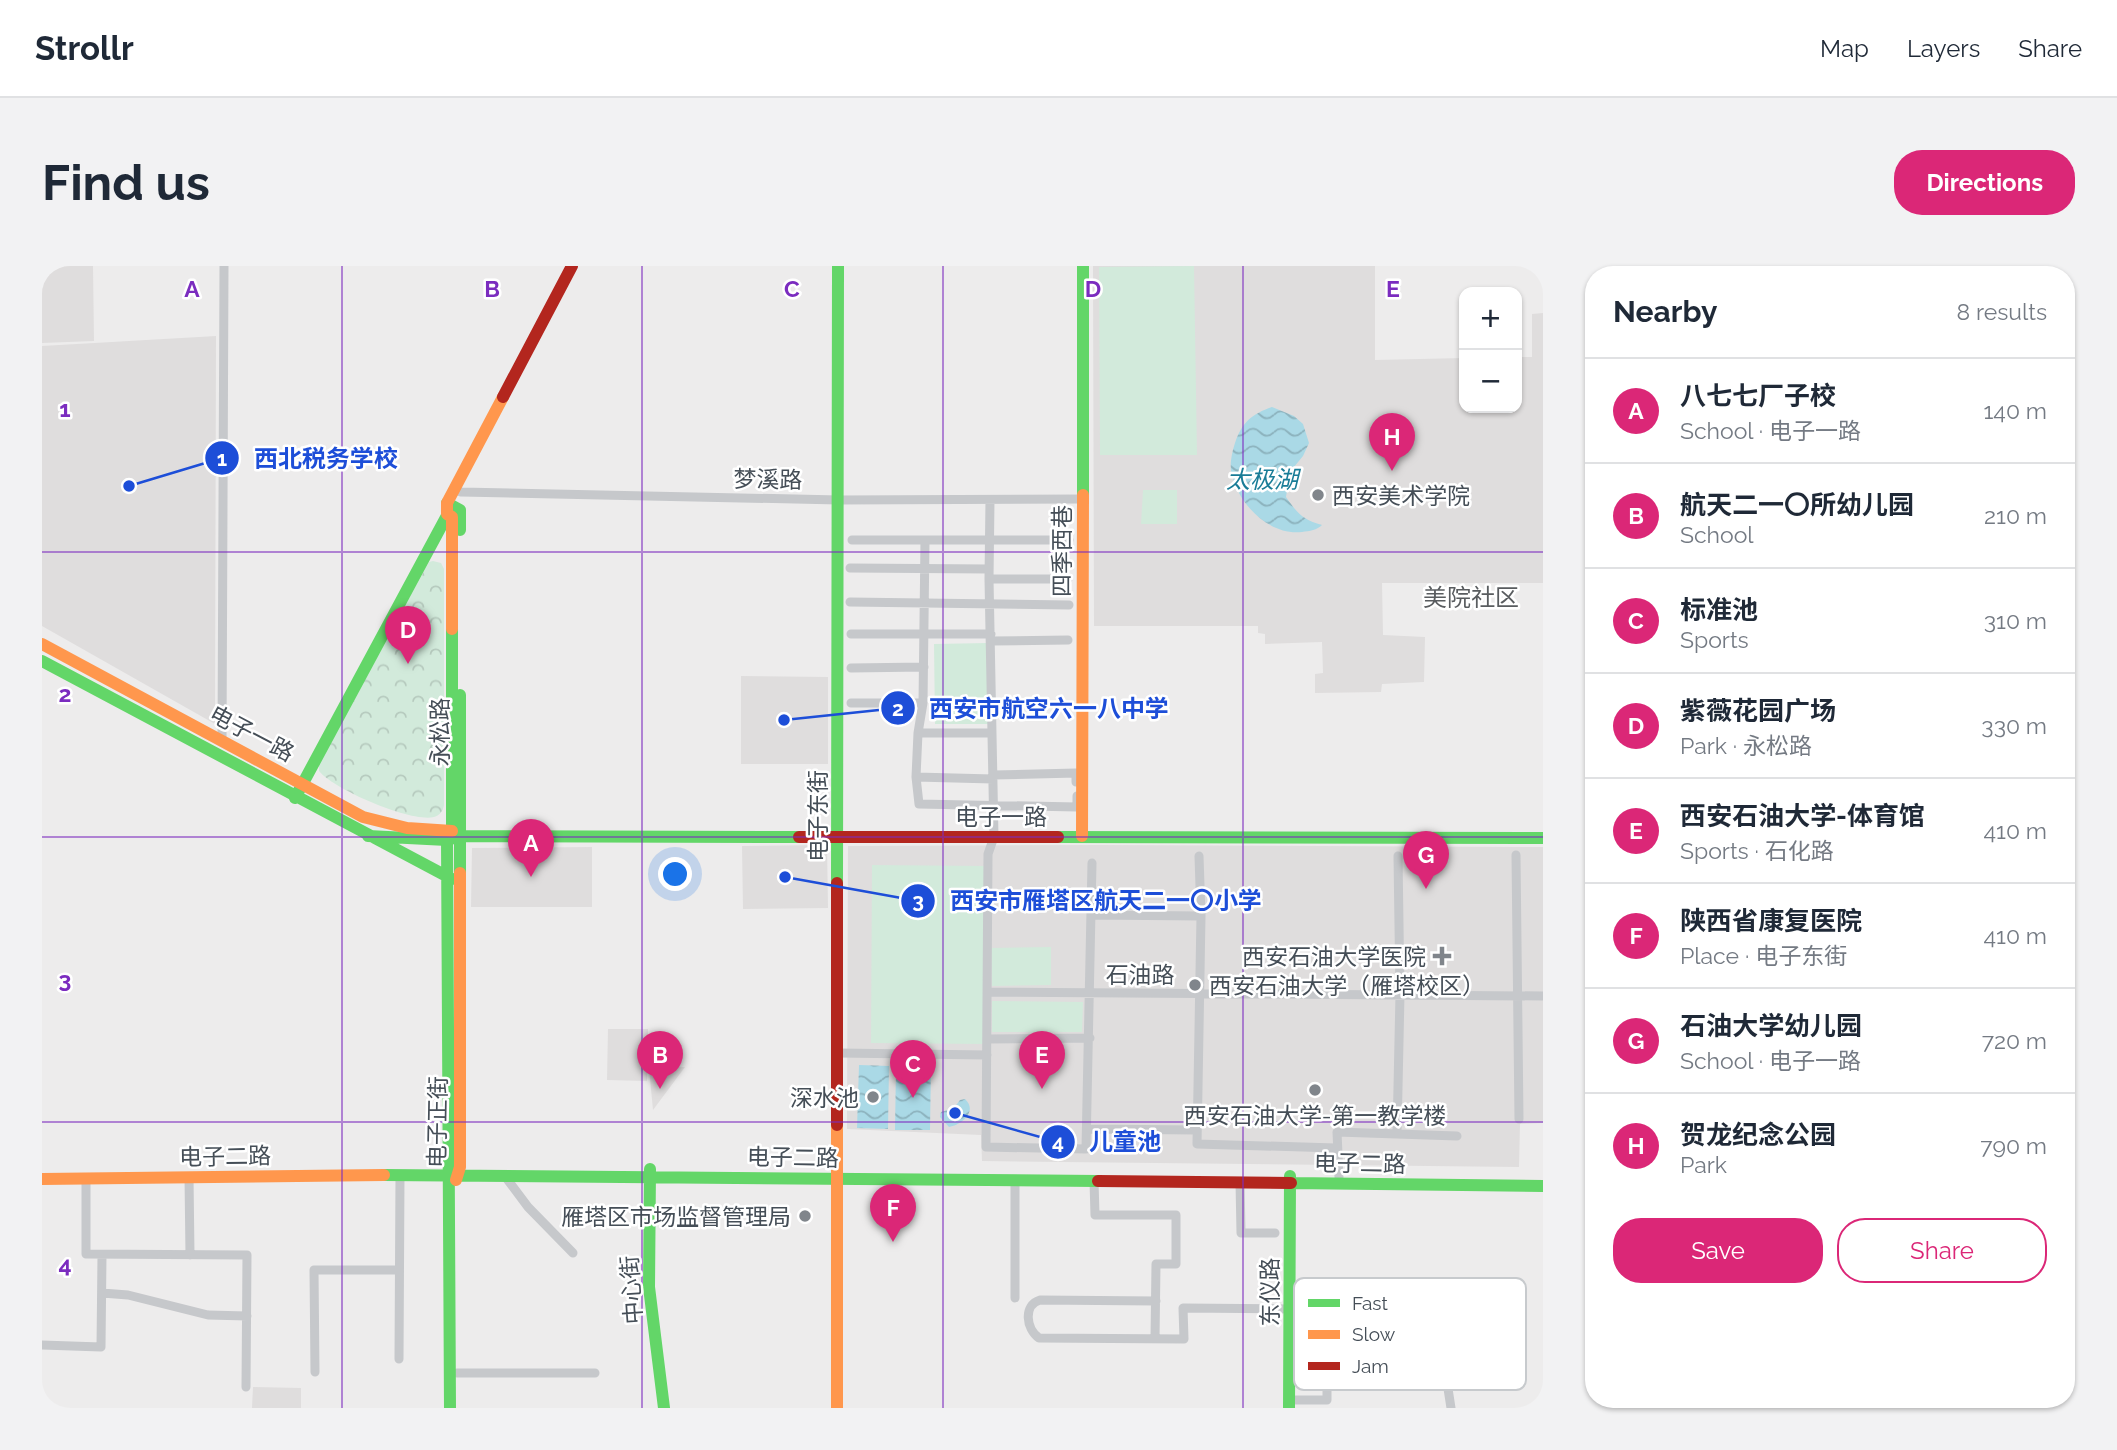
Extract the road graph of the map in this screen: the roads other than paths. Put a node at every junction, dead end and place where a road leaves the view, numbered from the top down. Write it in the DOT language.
graph roads {
  1 [pos="224,266"];
  2 [pos="572,266"];
  3 [pos="582,266"];
  4 [pos="838,266"];
  5 [pos="1083,266"];
  6 [pos="457,490"];
  7 [pos="1082,499"];
  8 [pos="839,500"];
  9 [pos="990,500"];
  10 [pos="449,508"];
  11 [pos="852,540"];
  12 [pos="925,540"];
  13 [pos="989,540"];
  14 [pos="1069,540"];
  15 [pos="850,568"];
  16 [pos="925,568"];
  17 [pos="989,569"];
  18 [pos="989,579"];
  19 [pos="1068,579"];
  20 [pos="850,602"];
  21 [pos="925,603"];
  22 [pos="990,604"];
  23 [pos="1069,605"];
  24 [pos="851,634"];
  25 [pos="924,635"];
  26 [pos="991,638"];
  27 [pos="1068,640"];
  28 [pos="42,644"];
  29 [pos="42,661"];
  30 [pos="924,667"];
  31 [pos="851,668"];
  32 [pos="851,703"];
  33 [pos="923,703"];
  34 [pos="918,733"];
  35 [pos="992,733"];
  36 [pos="222,741"];
  37 [pos="916,777"];
  38 [pos="993,777"];
  39 [pos="303,785"];
  40 [pos="295,798"];
  41 [pos="993,804"];
  42 [pos="368,836"];
  43 [pos="453,836"];
  44 [pos="1082,836"];
  45 [pos="838,837"];
  46 [pos="994,837"];
  47 [pos="1543,838"];
  48 [pos="1516,855"];
  49 [pos="1199,856"];
  50 [pos="1398,856"];
  51 [pos="1092,863"];
  52 [pos="453,879"];
  53 [pos="1091,915"];
  54 [pos="1201,916"];
  55 [pos="988,992"];
  56 [pos="1090,993"];
  57 [pos="1200,993"];
  58 [pos="1400,994"];
  59 [pos="1518,995"];
  60 [pos="1543,996"];
  61 [pos="1090,1038"];
  62 [pos="987,1039"];
  63 [pos="839,1053"];
  64 [pos="987,1055"];
  65 [pos="1519,1119"];
  66 [pos="1087,1129"];
  67 [pos="1197,1130"];
  68 [pos="1397,1134"];
  69 [pos="1457,1136"];
  70 [pos="1336,1148"];
  71 [pos="454,1171"];
  72 [pos="650,1172"];
  73 [pos="42,1173"];
  74 [pos="837,1174"];
  75 [pos="400,1175"];
  76 [pos="504,1175"];
  77 [pos="189,1177"];
  78 [pos="1339,1177"];
  79 [pos="86,1178"];
  80 [pos="1543,1178"];
  81 [pos="42,1179"];
  82 [pos="1293,1179"];
  83 [pos="1015,1180"];
  84 [pos="1094,1181"];
  85 [pos="1240,1182"];
  86 [pos="1543,1186"];
  87 [pos="1275,1233"];
  88 [pos="573,1253"];
  89 [pos="102,1255"];
  90 [pos="190,1255"];
  91 [pos="399,1270"];
  92 [pos="102,1293"];
  93 [pos="1015,1298"];
  94 [pos="1156,1301"];
  95 [pos="1290,1308"];
  96 [pos="247,1316"];
  97 [pos="1155,1339"];
  98 [pos="42,1345"];
  99 [pos="399,1359"];
  100 [pos="315,1372"];
  101 [pos="457,1373"];
  102 [pos="595,1373"];
  103 [pos="246,1387"];
  104 [pos="1448,1390"];
  105 [pos="1327,1404"];
  106 [pos="1294,1405"];
  107 [pos="450,1408"];
  108 [pos="457,1408"];
  109 [pos="664,1408"];
  110 [pos="837,1408"];
  111 [pos="1451,1408"];
  1 -- 36 [label="street"];
  2 -- 6 [label="main road"];
  3 -- 6 [label="main road"];
  4 -- 8 [label="main road, 电子东街"];
  5 -- 7 [label="main road, 四季西巷"];
  6 -- 8 [label="street, 梦溪路"];
  6 -- 10 [label="main road"];
  7 -- 9 [label="street, 梦溪路"];
  7 -- 44 [label="main road, 四季西巷"];
  8 -- 9 [label="street, 梦溪路"];
  8 -- 45 [label="main road, 电子东街"];
  9 -- 13 [label="street"];
  10 -- 39 [label="main road"];
  10 -- 43 [label="main road, 永松路"];
  11 -- 12 [label="street"];
  12 -- 13 [label="street"];
  12 -- 16 [label="street"];
  13 -- 14 [label="street"];
  13 -- 17 [label="street"];
  15 -- 16 [label="street"];
  16 -- 17 [label="street"];
  16 -- 21 [label="street"];
  17 -- 18 [label="street"];
  18 -- 19 [label="street"];
  18 -- 22 [label="street"];
  20 -- 21 [label="street"];
  21 -- 22 [label="street"];
  21 -- 25 [label="street"];
  22 -- 23 [label="street"];
  22 -- 26 [label="street"];
  24 -- 25 [label="street"];
  25 -- 26 [label="street"];
  25 -- 30 [label="street"];
  26 -- 27 [label="street"];
  26 -- 35 [label="street"];
  28 -- 36 [label="main road, 电子一路"];
  29 -- 40 [label="main road, 电子一路"];
  30 -- 31 [label="street"];
  30 -- 33 [label="street"];
  32 -- 33 [label="street"];
  33 -- 34 [label="street"];
  34 -- 35 [label="street"];
  34 -- 37 [label="street"];
  35 -- 38 [label="street"];
  36 -- 39 [label="main road, 电子一路"];
  37 -- 38 [label="street"];
  37 -- 41 [label="street"];
  38 -- 41 [label="street"];
  38 -- 41 [label="street"];
  39 -- 40 [label="main road"];
  39 -- 43 [label="main road, 电子一路"];
  40 -- 42 [label="main road, 电子一路"];
  41 -- 46 [label="street"];
  42 -- 43 [label="main road, 电子一路"];
  42 -- 52 [label="main road, 电子一路"];
  43 -- 45 [label="main road, 电子一路"];
  43 -- 52 [label="main road, 电子正街"];
  44 -- 46 [label="main road, 电子一路"];
  44 -- 47 [label="main road, 电子一路"];
  45 -- 46 [label="main road, 电子一路"];
  45 -- 63 [label="main road, 电子东街"];
  46 -- 55 [label="street"];
  48 -- 59 [label="street"];
  49 -- 54 [label="street"];
  50 -- 58 [label="street"];
  51 -- 53 [label="street"];
  52 -- 71 [label="main road, 电子正街"];
  53 -- 54 [label="street"];
  53 -- 56 [label="street"];
  54 -- 57 [label="street"];
  55 -- 56 [label="street, 石油路"];
  55 -- 62 [label="street"];
  56 -- 57 [label="street, 石油路"];
  56 -- 61 [label="street"];
  57 -- 58 [label="street, 石油路"];
  57 -- 67 [label="street"];
  58 -- 59 [label="street, 石油路"];
  58 -- 68 [label="street"];
  59 -- 60 [label="street, 石油路"];
  59 -- 65 [label="street"];
  61 -- 62 [label="street"];
  61 -- 66 [label="street"];
  62 -- 64 [label="street"];
  63 -- 64 [label="street"];
  63 -- 74 [label="main road, 电子东街"];
  64 -- 66 [label="street"];
  66 -- 67 [label="street"];
  67 -- 70 [label="street"];
  68 -- 69 [label="street"];
  68 -- 70 [label="street"];
  70 -- 78 [label="street"];
  71 -- 72 [label="main road, 电子二路"];
  71 -- 73 [label="main road, 电子二路"];
  71 -- 75 [label="main road, 电子二路"];
  71 -- 76 [label="main road, 电子二路"];
  71 -- 101 [label="main road, 电子正街"];
  71 -- 107 [label="main road, 电子正街"];
  72 -- 74 [label="main road, 电子二路"];
  72 -- 76 [label="main road, 电子二路"];
  72 -- 109 [label="main road, 中心街"];
  74 -- 82 [label="main road, 电子二路"];
  74 -- 83 [label="main road, 电子二路"];
  74 -- 110 [label="main road, 电子东街"];
  75 -- 77 [label="main road, 电子二路"];
  75 -- 91 [label="street"];
  76 -- 88 [label="street"];
  77 -- 79 [label="main road, 电子二路"];
  77 -- 90 [label="street"];
  78 -- 80 [label="main road, 电子二路"];
  78 -- 82 [label="main road, 电子二路"];
  79 -- 81 [label="main road, 电子二路"];
  79 -- 89 [label="street"];
  82 -- 85 [label="main road, 电子二路"];
  82 -- 86 [label="main road, 电子二路"];
  82 -- 95 [label="main road, 东仪路"];
  82 -- 106 [label="main road, 东仪路"];
  83 -- 84 [label="main road, 电子二路"];
  83 -- 93 [label="street"];
  84 -- 85 [label="main road, 电子二路"];
  84 -- 94 [label="street"];
  85 -- 87 [label="street"];
  89 -- 90 [label="street"];
  89 -- 92 [label="street"];
  90 -- 96 [label="street"];
  91 -- 99 [label="street"];
  91 -- 100 [label="street"];
  92 -- 96 [label="street"];
  92 -- 98 [label="street"];
  94 -- 97 [label="street"];
  94 -- 97 [label="street"];
  95 -- 97 [label="street"];
  95 -- 106 [label="main road, 东仪路"];
  96 -- 103 [label="street"];
  101 -- 102 [label="street"];
  101 -- 108 [label="main road, 电子正街"];
  104 -- 111 [label="street"];
  105 -- 106 [label="street"];
}
